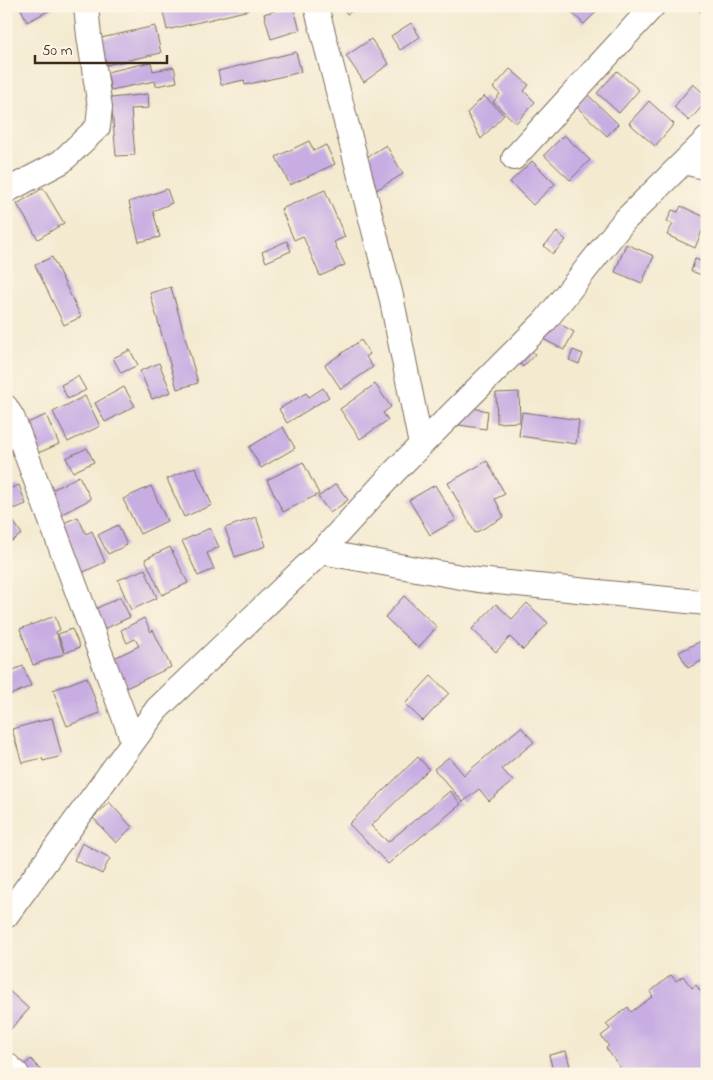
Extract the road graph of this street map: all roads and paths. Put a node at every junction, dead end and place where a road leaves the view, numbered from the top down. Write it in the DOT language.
graph roads {
  1 [pos="86,6"];
  2 [pos="316,6"];
  3 [pos="653,6"];
  4 [pos="707,139"];
  5 [pos="514,158"];
  6 [pos="684,162"];
  7 [pos="707,168"];
  8 [pos="6,191"];
  9 [pos="6,406"];
  10 [pos="421,445"];
  11 [pos="320,552"];
  12 [pos="707,603"];
  13 [pos="134,741"];
  14 [pos="6,916"];
  15 [pos="6,1064"];
  16 [pos="17,1074"];
  1 -- 8 [label="street"];
  2 -- 10 [label="street"];
  3 -- 5 [label="street"];
  4 -- 6 [label="street"];
  6 -- 7 [label="street"];
  6 -- 10 [label="street"];
  9 -- 13 [label="street"];
  10 -- 11 [label="street"];
  11 -- 12 [label="street"];
  11 -- 13 [label="street"];
  13 -- 14 [label="street"];
  15 -- 16 [label="street"];
}
